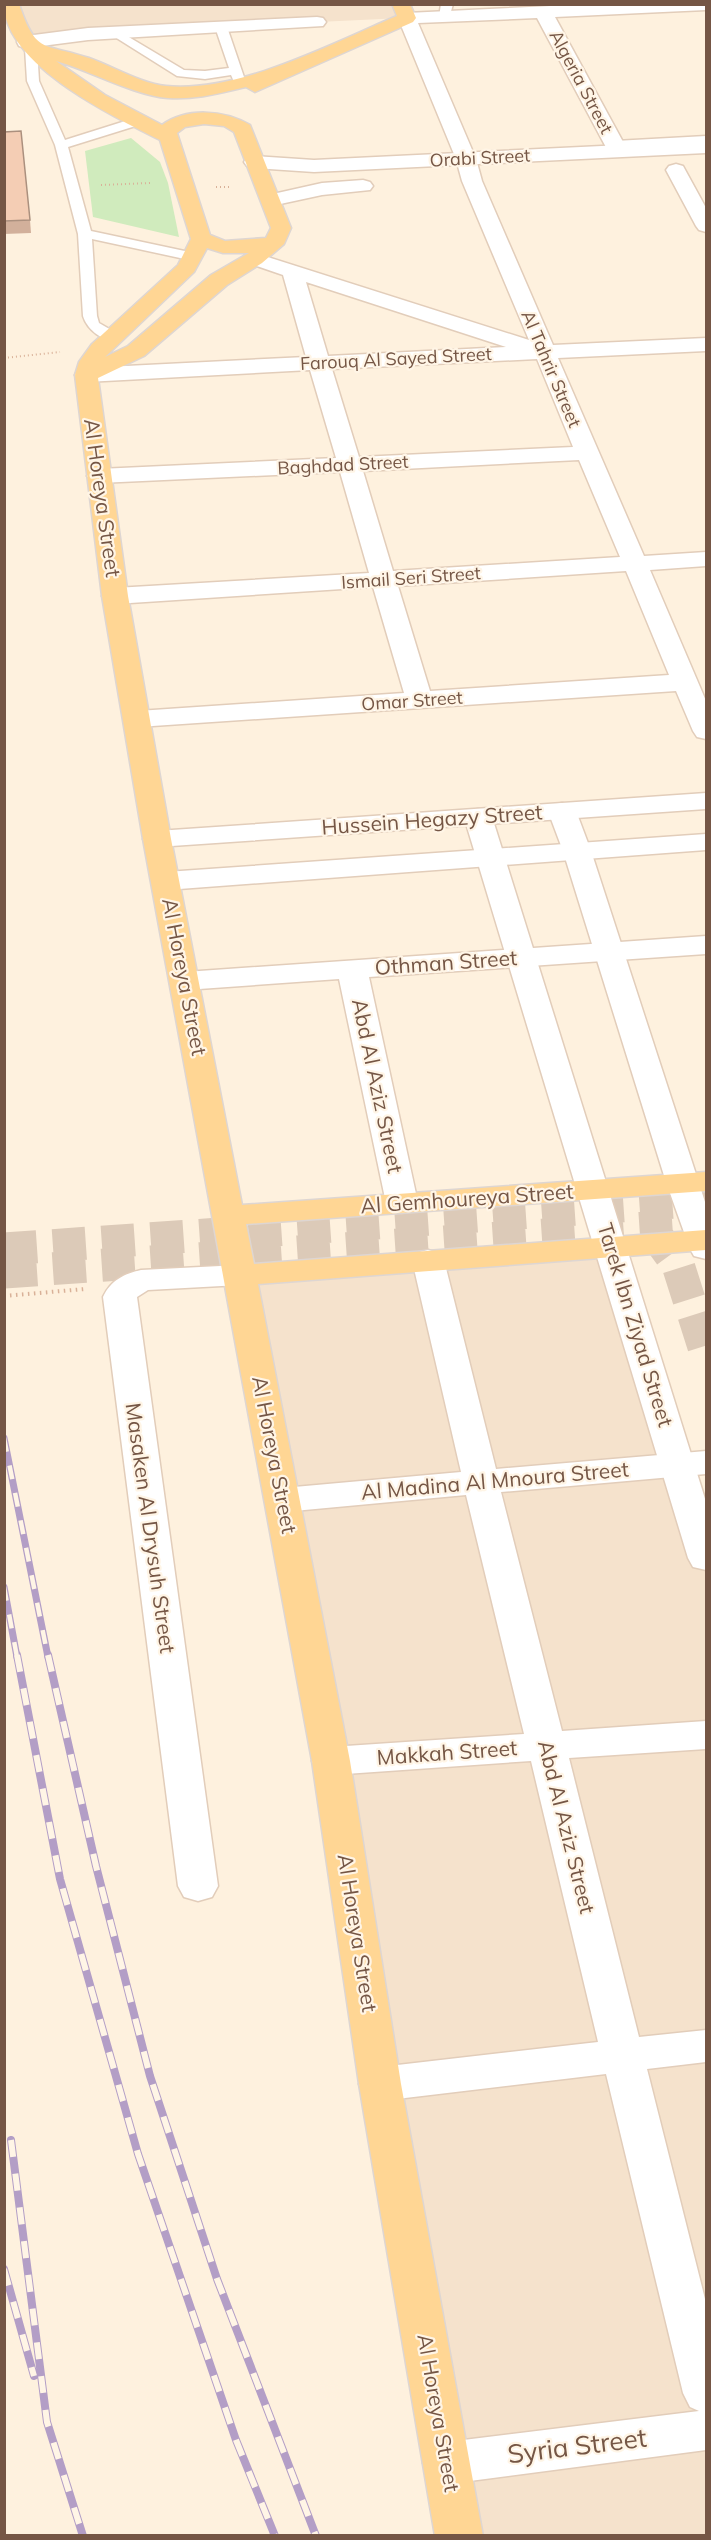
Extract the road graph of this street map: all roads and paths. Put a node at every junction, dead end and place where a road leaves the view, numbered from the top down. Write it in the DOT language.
graph roads {
  1 [pos="10,4"];
  2 [pos="706,5"];
  3 [pos="446,10"];
  4 [pos="404,11"];
  5 [pos="543,12"];
  6 [pos="218,20"];
  7 [pos="317,22"];
  8 [pos="113,32"];
  9 [pos="28,45"];
  10 [pos="275,75"];
  11 [pos="238,77"];
  12 [pos="138,121"];
  13 [pos="243,129"];
  14 [pos="168,136"];
  15 [pos="706,140"];
  16 [pos="61,145"];
  17 [pos="706,147"];
  18 [pos="616,148"];
  19 [pos="254,162"];
  20 [pos="696,169"];
  21 [pos="675,170"];
  22 [pos="653,171"];
  23 [pos="477,173"];
  24 [pos="448,182"];
  25 [pos="388,184"];
  26 [pos="185,185"];
  27 [pos="72,186"];
  28 [pos="268,193"];
  29 [pos="706,226"];
  30 [pos="85,234"];
  31 [pos="273,243"];
  32 [pos="198,248"];
  33 [pos="255,259"];
  34 [pos="292,272"];
  35 [pos="113,338"];
  36 [pos="706,344"];
  37 [pos="544,352"];
  38 [pos="4,358"];
  39 [pos="318,362"];
  40 [pos="75,363"];
  41 [pos="588,453"];
  42 [pos="348,465"];
  43 [pos="99,476"];
  44 [pos="706,559"];
  45 [pos="634,563"];
  46 [pos="382,579"];
  47 [pos="115,596"];
  48 [pos="687,682"];
  49 [pos="419,700"];
  50 [pos="138,719"];
  51 [pos="706,731"];
  52 [pos="706,801"];
  53 [pos="562,811"];
  54 [pos="478,817"];
  55 [pos="157,839"];
  56 [pos="706,842"];
  57 [pos="577,851"];
  58 [pos="490,858"];
  59 [pos="166,881"];
  60 [pos="706,945"];
  61 [pos="610,952"];
  62 [pos="521,958"];
  63 [pos="352,969"];
  64 [pos="185,981"];
  65 [pos="694,1181"];
  66 [pos="593,1190"];
  67 [pos="402,1203"];
  68 [pos="228,1216"];
  69 [pos="705,1243"];
  70 [pos="611,1247"];
  71 [pos="428,1260"];
  72 [pos="240,1275"];
  73 [pos="96,1288"];
  74 [pos="4,1296"];
  75 [pos="692,1463"];
  76 [pos="481,1482"];
  77 [pos="283,1500"];
  78 [pos="706,1558"];
  79 [pos="706,1735"];
  80 [pos="546,1746"];
  81 [pos="332,1761"];
  82 [pos="198,1886"];
  83 [pos="706,2046"];
  84 [pos="623,2055"];
  85 [pos="380,2084"];
  86 [pos="706,2393"];
  87 [pos="706,2430"];
  88 [pos="447,2463"];
  89 [pos="459,2535"];
  1 -- 9 [label="main road"];
  2 -- 5 [label="street"];
  3 -- 4 [label="street"];
  3 -- 5 [label="street"];
  4 -- 10 [label="main road"];
  4 -- 23 [label="street, Al Tahrir Street"];
  5 -- 18 [label="street, Algeria Street"];
  6 -- 7 [label="street"];
  6 -- 8 [label="street"];
  6 -- 11 [label="lane"];
  8 -- 9 [label="street"];
  8 -- 11 [label="lane"];
  9 -- 11 [label="main road"];
  9 -- 12 [label="main road"];
  9 -- 16 [label="lane"];
  10 -- 11 [label="main road"];
  10 -- 13 [label="main road"];
  12 -- 14 [label="main road"];
  12 -- 16 [label="lane"];
  13 -- 14 [label="main road"];
  13 -- 19 [label="main road"];
  14 -- 26 [label="main road"];
  15 -- 18 [label="lane"];
  16 -- 27 [label="lane"];
  17 -- 18 [label="street, Orabi Street"];
  18 -- 23 [label="street, Orabi Street"];
  19 -- 23 [label="street, Orabi Street"];
  19 -- 28 [label="main road"];
  20 -- 21 [label="street"];
  21 -- 22 [label="street"];
  21 -- 29 [label="street"];
  23 -- 24 [label="street, Orabi Street"];
  23 -- 37 [label="street, Al Tahrir Street"];
  25 -- 28 [label="street"];
  26 -- 27 [label="path"];
  26 -- 28 [label="path"];
  26 -- 32 [label="main road"];
  27 -- 30 [label="lane"];
  28 -- 31 [label="main road"];
  30 -- 32 [label="lane"];
  30 -- 35 [label="lane"];
  31 -- 32 [label="main road"];
  31 -- 33 [label="main road"];
  32 -- 35 [label="main road"];
  33 -- 34 [label="street"];
  33 -- 40 [label="main road"];
  34 -- 37 [label="street"];
  34 -- 39 [label="street"];
  35 -- 40 [label="main road"];
  36 -- 37 [label="street, Farouq Al Sayed Street"];
  37 -- 39 [label="street, Farouq Al Sayed Street"];
  37 -- 41 [label="street, Al Tahrir Street"];
  38 -- 40 [label="path"];
  39 -- 40 [label="street, Farouq Al Sayed Street"];
  39 -- 42 [label="street"];
  40 -- 43 [label="main road, Al Horeya Street"];
  41 -- 42 [label="street, Baghdad Street"];
  41 -- 45 [label="street, Al Tahrir Street"];
  42 -- 43 [label="street, Baghdad Street"];
  42 -- 46 [label="street"];
  43 -- 47 [label="main road, Al Horeya Street"];
  44 -- 45 [label="street, Ismail Seri Street"];
  45 -- 46 [label="street, Ismail Seri Street"];
  45 -- 48 [label="street, Al Tahrir Street"];
  46 -- 47 [label="street, Ismail Seri Street"];
  46 -- 49 [label="street"];
  47 -- 50 [label="main road, Al Horeya Street"];
  48 -- 49 [label="street, Omar Street"];
  48 -- 51 [label="street, Al Tahrir Street"];
  49 -- 50 [label="street, Omar Street"];
  50 -- 55 [label="main road, Al Horeya Street"];
  52 -- 53 [label="street, Hussein Hegazy Street"];
  53 -- 54 [label="street, Hussein Hegazy Street"];
  53 -- 57 [label="street"];
  54 -- 55 [label="street, Hussein Hegazy Street"];
  54 -- 58 [label="street, Tarek Ibn Ziyad Street"];
  55 -- 59 [label="main road, Al Horeya Street"];
  56 -- 57 [label="street, Hussein Hegazy Street"];
  57 -- 58 [label="street, Hussein Hegazy Street"];
  57 -- 61 [label="street"];
  58 -- 59 [label="street, Hussein Hegazy Street"];
  58 -- 62 [label="street, Tarek Ibn Ziyad Street"];
  59 -- 64 [label="main road, Al Horeya Street"];
  60 -- 61 [label="street, Othman Street"];
  61 -- 62 [label="street, Othman Street"];
  61 -- 65 [label="street"];
  62 -- 63 [label="street, Othman Street"];
  62 -- 66 [label="street, Tarek Ibn Ziyad Street"];
  63 -- 64 [label="street, Othman Street"];
  63 -- 67 [label="street, Abd Al Aziz Street"];
  64 -- 68 [label="main road, Al Horeya Street"];
  65 -- 66 [label="main road, Al Gemhoureya Street"];
  65 -- 69 [label="street"];
  66 -- 67 [label="main road, Al Gemhoureya Street"];
  66 -- 70 [label="street, Tarek Ibn Ziyad Street"];
  67 -- 68 [label="main road, Al Gemhoureya Street"];
  68 -- 72 [label="main road, Al Horeya Street"];
  69 -- 70 [label="main road"];
  70 -- 71 [label="main road"];
  70 -- 75 [label="street, Tarek Ibn Ziyad Street"];
  71 -- 72 [label="main road"];
  71 -- 76 [label="street, Abd Al Aziz Street"];
  72 -- 77 [label="main road, Al Horeya Street"];
  72 -- 82 [label="street, Masaken Al Drysuh Street"];
  73 -- 74 [label="path"];
  75 -- 76 [label="street, Al Madina Al Mnoura Street"];
  75 -- 78 [label="street, Tarek Ibn Ziyad Street"];
  76 -- 77 [label="street, Al Madina Al Mnoura Street"];
  76 -- 80 [label="street, Abd Al Aziz Street"];
  77 -- 81 [label="main road, Al Horeya Street"];
  79 -- 80 [label="street, Makkah Street"];
  80 -- 81 [label="street, Makkah Street"];
  80 -- 84 [label="street, Abd Al Aziz Street"];
  81 -- 85 [label="main road, Al Horeya Street"];
  83 -- 84 [label="street"];
  84 -- 85 [label="street"];
  84 -- 86 [label="street, Abd Al Aziz Street"];
  85 -- 88 [label="main road, Al Horeya Street"];
  87 -- 88 [label="street, Syria Street"];
  88 -- 89 [label="main road, Al Horeya Street"];
}
